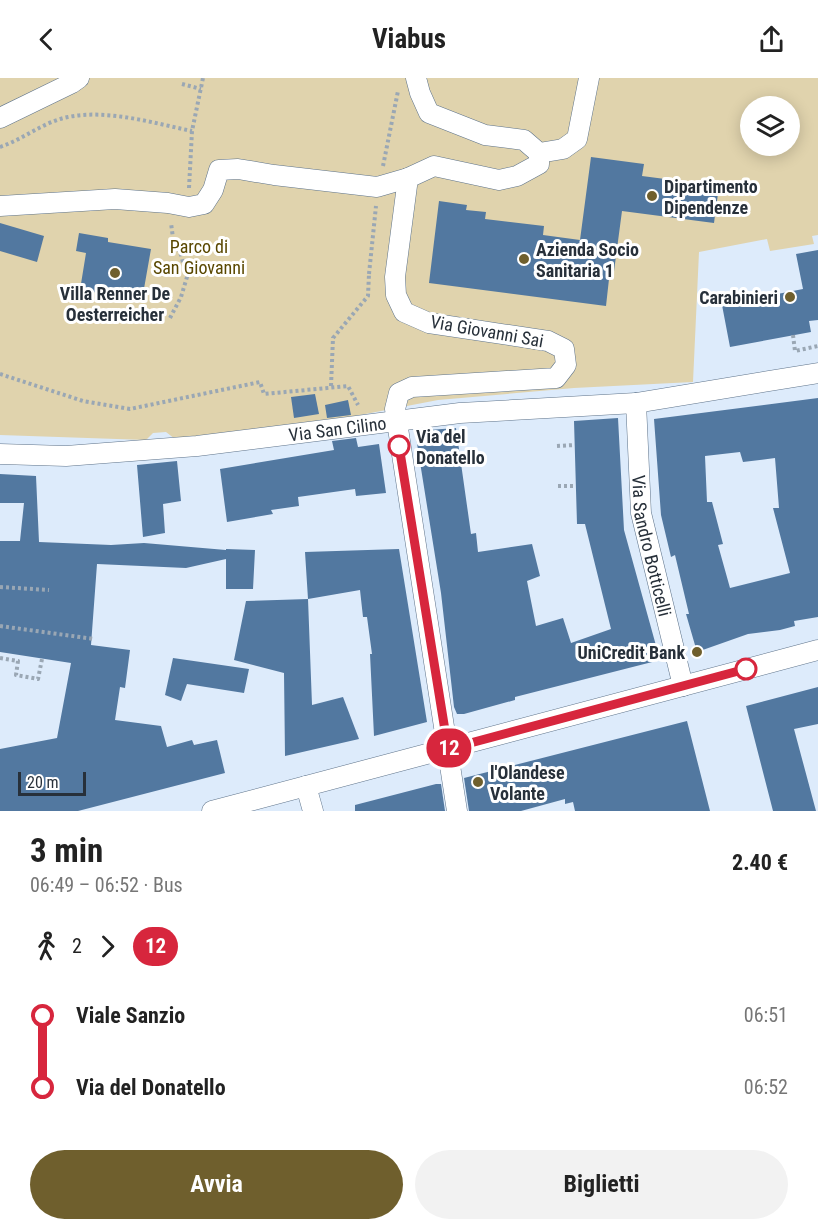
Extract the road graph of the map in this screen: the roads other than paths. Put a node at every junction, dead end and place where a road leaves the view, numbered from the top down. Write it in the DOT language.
graph roads {
  1 [pos="79,78"];
  2 [pos="416,78"];
  3 [pos="589,78"];
  4 [pos="0,118"];
  5 [pos="539,153"];
  6 [pos="408,178"];
  7 [pos="0,206"];
  8 [pos="818,373"];
  9 [pos="636,403"];
  10 [pos="396,422"];
  11 [pos="0,454"];
  12 [pos="818,650"];
  13 [pos="683,686"];
  14 [pos="448,749"];
  15 [pos="306,786"];
  16 [pos="212,811"];
  17 [pos="313,811"];
  18 [pos="457,811"];
  1 -- 4 [label="street"];
  2 -- 5 [label="street"];
  3 -- 5 [label="street"];
  5 -- 6 [label="street"];
  6 -- 7 [label="street"];
  6 -- 10 [label="street, Via Giovanni Sai"];
  8 -- 9 [label="street, Via San Cilino"];
  9 -- 10 [label="street, Via San Cilino"];
  9 -- 13 [label="street, Via Sandro Botticelli"];
  10 -- 11 [label="street, Via San Cilino"];
  10 -- 14 [label="street"];
  12 -- 13 [label="street"];
  13 -- 14 [label="street"];
  14 -- 15 [label="street"];
  14 -- 18 [label="street"];
  15 -- 16 [label="street"];
  15 -- 17 [label="street"];
}
